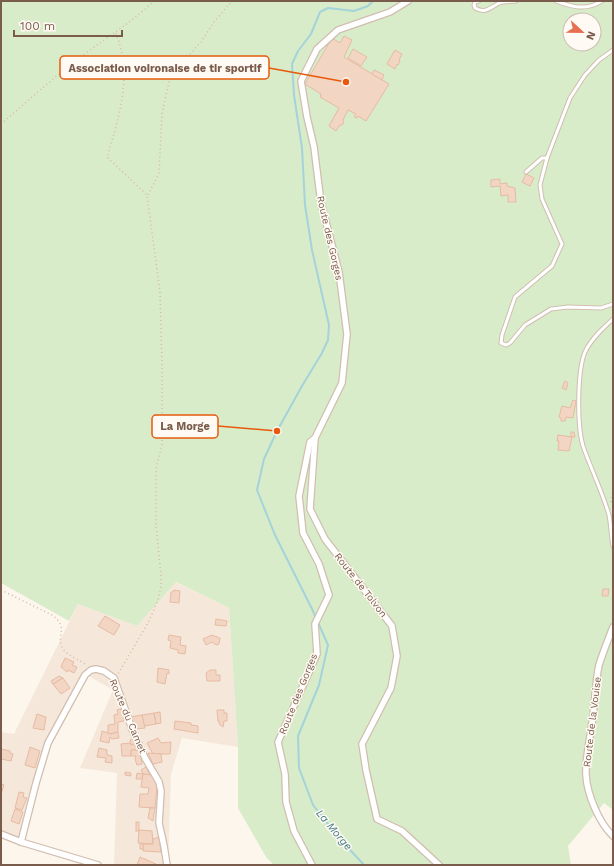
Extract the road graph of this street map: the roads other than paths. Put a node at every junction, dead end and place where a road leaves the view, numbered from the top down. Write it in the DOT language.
graph roads {
  1 [pos="408,1"];
  2 [pos="479,1"];
  3 [pos="516,1"];
  4 [pos="556,1"];
  5 [pos="602,1"];
  6 [pos="613,50"];
  7 [pos="547,158"];
  8 [pos="526,172"];
  9 [pos="613,304"];
  10 [pos="613,319"];
  11 [pos="314,438"];
  12 [pos="613,546"];
  13 [pos="613,627"];
  14 [pos="1,834"];
  15 [pos="613,836"];
  16 [pos="22,842"];
  17 [pos="98,865"];
  18 [pos="167,865"];
  19 [pos="312,865"];
  20 [pos="439,865"];
  1 -- 11 [label="street, Route des Gorges"];
  2 -- 3 [label="lane"];
  4 -- 5 [label="lane"];
  6 -- 7 [label="lane"];
  7 -- 8 [label="lane"];
  7 -- 9 [label="lane"];
  10 -- 12 [label="lane"];
  11 -- 19 [label="street, Route des Gorges"];
  11 -- 20 [label="street, Route de Tolvon"];
  13 -- 15 [label="street, Route de la Vouise"];
  14 -- 16 [label="street"];
  16 -- 17 [label="street"];
  16 -- 18 [label="street, Route du Camet"];
}
